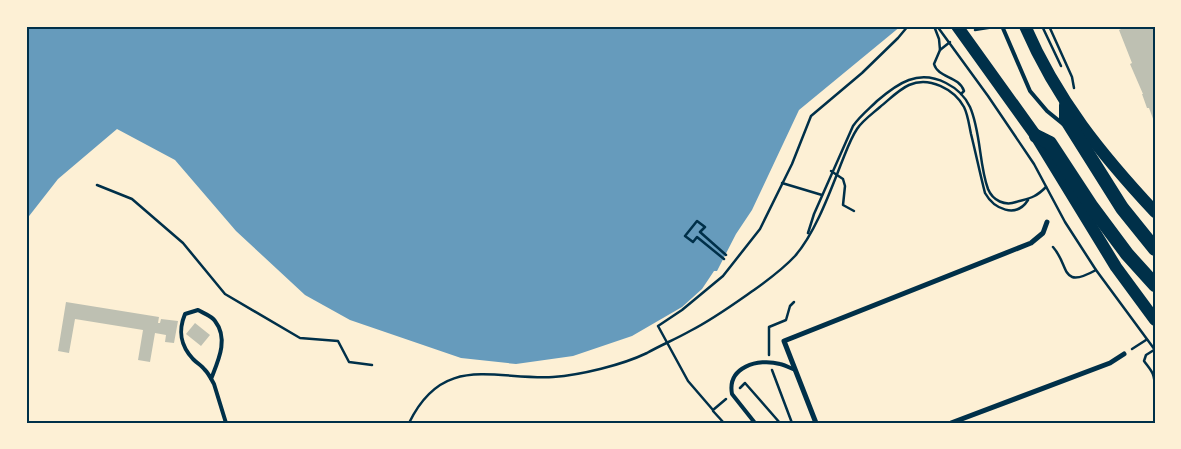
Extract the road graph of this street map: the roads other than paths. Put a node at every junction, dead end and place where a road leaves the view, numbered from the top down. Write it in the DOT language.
graph roads {
  1 [pos="1001,26"];
  2 [pos="1025,26"];
  3 [pos="955,32"];
  4 [pos="1068,100"];
  5 [pos="1073,132"];
  6 [pos="1036,136"];
  7 [pos="1155,212"];
  8 [pos="1047,222"];
  9 [pos="1155,249"];
  10 [pos="1155,285"];
  11 [pos="1155,320"];
  12 [pos="1124,354"];
  13 [pos="795,370"];
  14 [pos="211,379"];
  15 [pos="226,423"];
  16 [pos="754,423"];
  17 [pos="816,423"];
  18 [pos="951,423"];
  1 -- 5 [label="lane"];
  2 -- 4 [label="highway"];
  3 -- 6 [label="highway"];
  4 -- 5 [label="highway"];
  4 -- 7 [label="highway"];
  5 -- 9 [label="highway"];
  6 -- 10 [label="highway"];
  6 -- 11 [label="highway"];
  8 -- 13 [label="street"];
  12 -- 18 [label="street"];
  13 -- 16 [label="lane"];
  13 -- 17 [label="street"];
  14 -- 14 [label="lane"];
  14 -- 15 [label="lane"];
}
